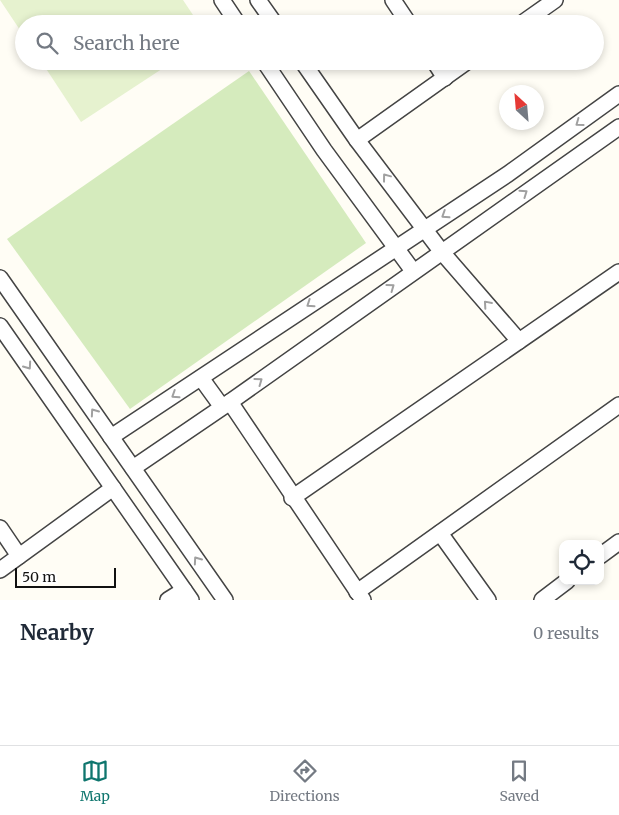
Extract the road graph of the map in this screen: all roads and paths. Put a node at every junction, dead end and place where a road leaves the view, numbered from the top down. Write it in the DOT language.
graph roads {
  1 [pos="222,0"];
  2 [pos="258,0"];
  3 [pos="393,0"];
  4 [pos="555,0"];
  5 [pos="232,15"];
  6 [pos="269,15"];
  7 [pos="403,15"];
  8 [pos="534,15"];
  9 [pos="270,70"];
  10 [pos="308,70"];
  11 [pos="440,70"];
  12 [pos="456,70"];
  13 [pos="445,78"];
  14 [pos="619,94"];
  15 [pos="619,127"];
  16 [pos="357,140"];
  17 [pos="424,228"];
  18 [pos="395,247"];
  19 [pos="441,251"];
  20 [pos="413,271"];
  21 [pos="619,272"];
  22 [pos="0,278"];
  23 [pos="0,326"];
  24 [pos="519,341"];
  25 [pos="201,378"];
  26 [pos="226,405"];
  27 [pos="617,412"];
  28 [pos="111,437"];
  29 [pos="133,468"];
  30 [pos="113,488"];
  31 [pos="292,498"];
  32 [pos="0,528"];
  33 [pos="440,533"];
  34 [pos="619,542"];
  35 [pos="604,553"];
  36 [pos="19,556"];
  37 [pos="0,570"];
  38 [pos="562,585"];
  39 [pos="187,595"];
  40 [pos="360,596"];
  41 [pos="168,600"];
  42 [pos="225,600"];
  43 [pos="488,600"];
  44 [pos="542,600"];
  1 -- 5 [label="street"];
  2 -- 6 [label="street"];
  3 -- 7 [label="street"];
  4 -- 8 [label="street"];
  9 -- 18 [label="street"];
  10 -- 16 [label="street"];
  11 -- 13 [label="street"];
  12 -- 13 [label="street"];
  13 -- 16 [label="street"];
  14 -- 17 [label="street, one-way"];
  19 -- 15 [label="street, one-way"];
  17 -- 16 [label="street, one-way"];
  17 -- 18 [label="street"];
  17 -- 19 [label="street"];
  18 -- 20 [label="street"];
  18 -- 25 [label="street, one-way"];
  19 -- 20 [label="street"];
  24 -- 19 [label="street, one-way"];
  26 -- 20 [label="street, one-way"];
  21 -- 24 [label="street"];
  28 -- 22 [label="street, one-way"];
  23 -- 30 [label="street, one-way"];
  24 -- 31 [label="street"];
  25 -- 26 [label="street"];
  25 -- 28 [label="street, one-way"];
  26 -- 29 [label="street"];
  26 -- 31 [label="street"];
  27 -- 33 [label="street"];
  28 -- 29 [label="street"];
  42 -- 29 [label="street, one-way"];
  30 -- 36 [label="street"];
  30 -- 39 [label="street"];
  31 -- 40 [label="street"];
  32 -- 36 [label="street"];
  33 -- 40 [label="street"];
  33 -- 43 [label="street"];
  34 -- 35 [label="street"];
  36 -- 37 [label="street"];
  38 -- 44 [label="street"];
  39 -- 41 [label="street"];
}
